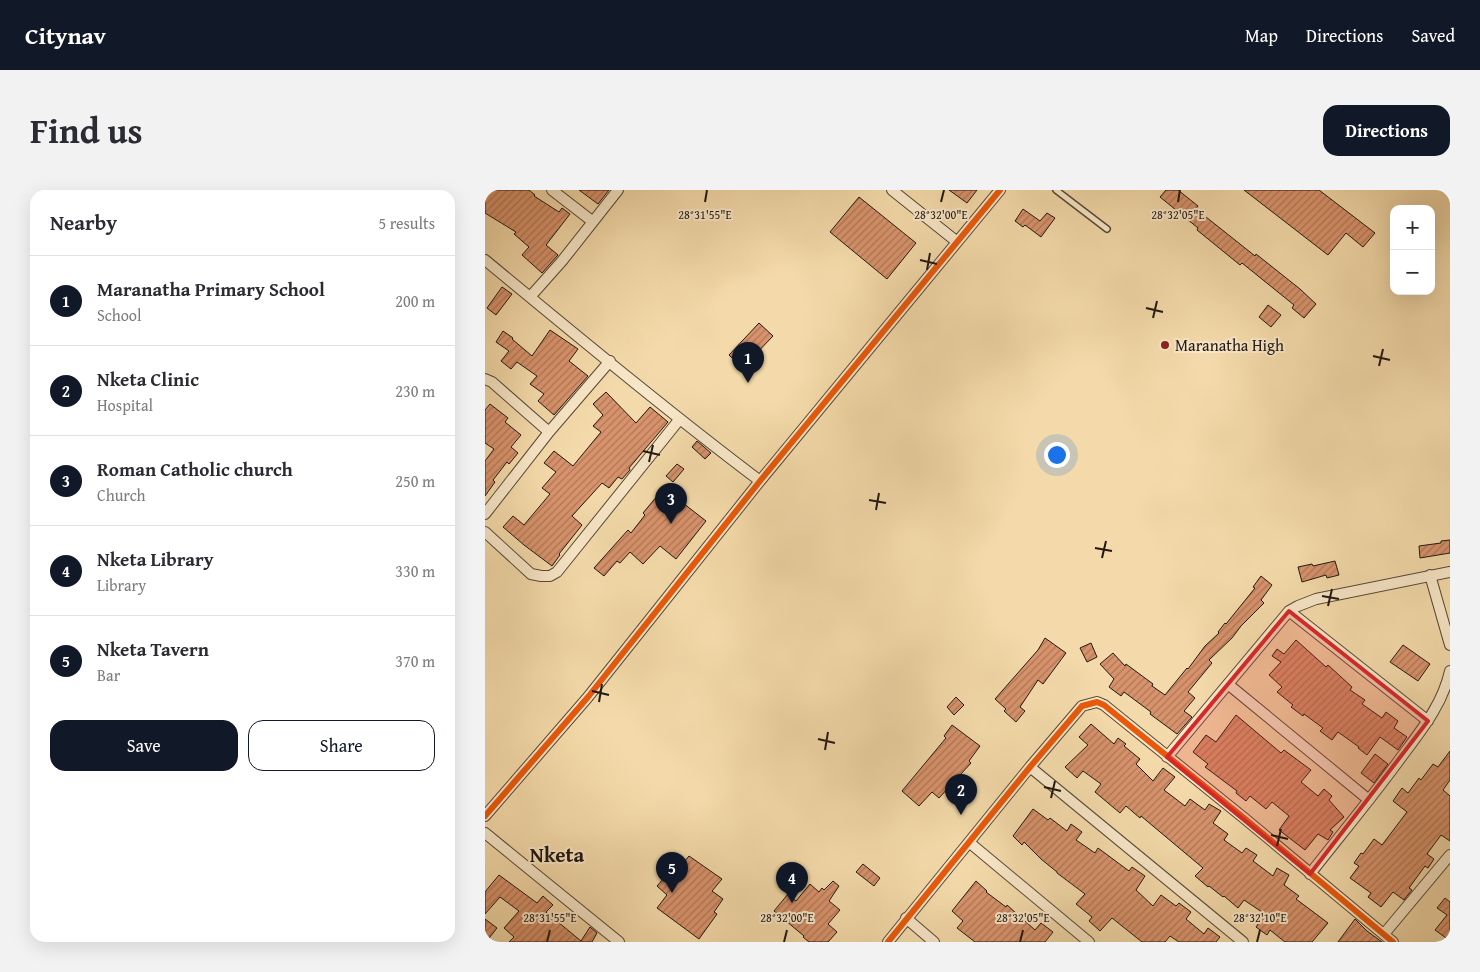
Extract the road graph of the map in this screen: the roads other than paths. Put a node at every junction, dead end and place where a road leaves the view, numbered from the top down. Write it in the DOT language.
graph roads {
  1 [pos="552,190"];
  2 [pos="618,190"];
  3 [pos="892,190"];
  4 [pos="1000,190"];
  5 [pos="1056,190"];
  6 [pos="592,221"];
  7 [pos="1107,229"];
  8 [pos="956,241"];
  9 [pos="485,260"];
  10 [pos="530,297"];
  11 [pos="610,361"];
  12 [pos="485,379"];
  13 [pos="679,420"];
  14 [pos="549,432"];
  15 [pos="760,481"];
  16 [pos="485,514"];
  17 [pos="485,532"];
  18 [pos="1450,572"];
  19 [pos="1430,575"];
  20 [pos="1289,611"];
  21 [pos="1450,645"];
  22 [pos="1450,671"];
  23 [pos="1229,685"];
  24 [pos="1428,721"];
  25 [pos="1167,757"];
  26 [pos="1030,767"];
  27 [pos="1369,800"];
  28 [pos="485,816"];
  29 [pos="485,833"];
  30 [pos="970,843"];
  31 [pos="1450,854"];
  32 [pos="1310,874"];
  33 [pos="906,918"];
  34 [pos="1384,934"];
  35 [pos="619,942"];
  36 [pos="888,942"];
  37 [pos="935,942"];
  38 [pos="1089,942"];
  39 [pos="1243,942"];
  40 [pos="1393,942"];
  1 -- 6 [label="street"];
  2 -- 6 [label="street"];
  3 -- 8 [label="street"];
  4 -- 8 [label="street"];
  5 -- 7 [label="lane"];
  6 -- 10 [label="street"];
  8 -- 15 [label="street"];
  9 -- 10 [label="street"];
  10 -- 11 [label="street"];
  11 -- 13 [label="street"];
  11 -- 14 [label="street"];
  12 -- 14 [label="street"];
  13 -- 15 [label="street"];
  13 -- 17 [label="street"];
  14 -- 16 [label="street"];
  15 -- 28 [label="street"];
  18 -- 19 [label="street"];
  19 -- 20 [label="street"];
  19 -- 21 [label="street"];
  20 -- 23 [label="street"];
  20 -- 24 [label="street"];
  22 -- 24 [label="street"];
  23 -- 25 [label="street"];
  23 -- 27 [label="street"];
  24 -- 27 [label="street"];
  25 -- 26 [label="street"];
  25 -- 32 [label="street"];
  26 -- 30 [label="street"];
  26 -- 39 [label="street"];
  27 -- 32 [label="street"];
  29 -- 35 [label="street"];
  30 -- 33 [label="street"];
  30 -- 38 [label="street"];
  31 -- 34 [label="street"];
  32 -- 34 [label="street"];
  33 -- 36 [label="street"];
  33 -- 37 [label="street"];
  34 -- 40 [label="street"];
}
